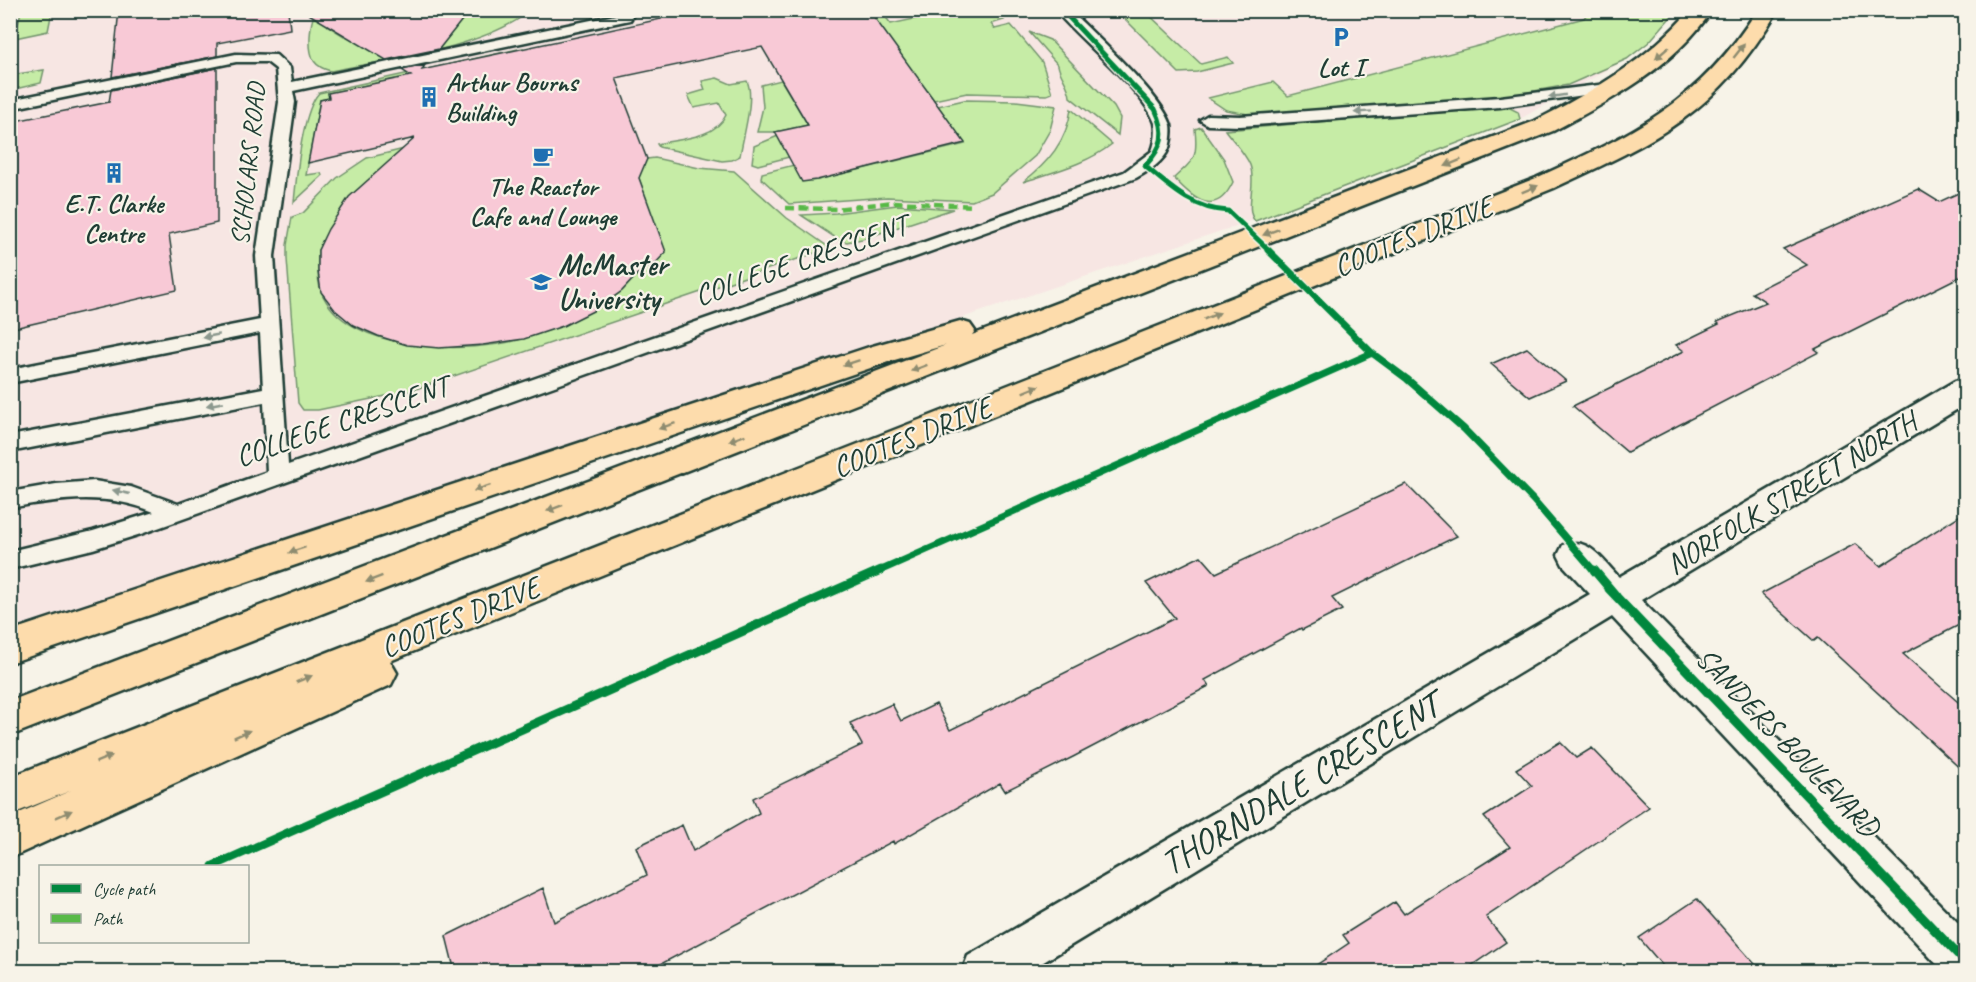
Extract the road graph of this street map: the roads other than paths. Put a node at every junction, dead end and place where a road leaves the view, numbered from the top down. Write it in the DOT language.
graph roads {
  1 [pos="1062,10"];
  2 [pos="1702,10"];
  3 [pos="1768,10"];
  4 [pos="625,17"];
  5 [pos="1615,87"];
  6 [pos="287,88"];
  7 [pos="10,105"];
  8 [pos="1208,120"];
  9 [pos="1150,278"];
  10 [pos="268,325"];
  11 [pos="10,376"];
  12 [pos="1965,389"];
  13 [pos="273,393"];
  14 [pos="10,444"];
  15 [pos="821,473"];
  16 [pos="278,476"];
  17 [pos="10,500"];
  18 [pos="176,512"];
  19 [pos="1575,555"];
  20 [pos="10,560"];
  21 [pos="1616,596"];
  22 [pos="10,647"];
  23 [pos="10,719"];
  24 [pos="10,796"];
  25 [pos="10,838"];
  26 [pos="1965,963"];
  27 [pos="984,972"];
  1 -- 16 [label="lane, COLLEGE CRESCENT"];
  2 -- 5 [label="main road, COOTES DRIVE, one-way"];
  15 -- 3 [label="main road, COOTES DRIVE, one-way"];
  4 -- 6 [label="lane"];
  5 -- 8 [label="lane, one-way"];
  5 -- 9 [label="main road, COOTES DRIVE, one-way"];
  6 -- 7 [label="lane, SCHOLARS ROAD"];
  6 -- 10 [label="lane, SCHOLARS ROAD"];
  9 -- 22 [label="main road, one-way"];
  9 -- 23 [label="main road, COOTES DRIVE, one-way"];
  10 -- 11 [label="lane, one-way"];
  10 -- 13 [label="lane, SCHOLARS ROAD"];
  12 -- 21 [label="street, NORFOLK STREET NORTH"];
  13 -- 14 [label="lane, one-way"];
  13 -- 16 [label="lane, SCHOLARS ROAD"];
  24 -- 15 [label="main road, COOTES DRIVE, one-way"];
  25 -- 15 [label="main road, one-way"];
  16 -- 18 [label="lane, COLLEGE CRESCENT"];
  18 -- 17 [label="lane, one-way"];
  18 -- 20 [label="lane, COLLEGE CRESCENT"];
  19 -- 21 [label="street, SANDERS BOULEVARD"];
  21 -- 26 [label="street, SANDERS BOULEVARD"];
  21 -- 27 [label="street, THORNDALE CRESCENT"];
}
